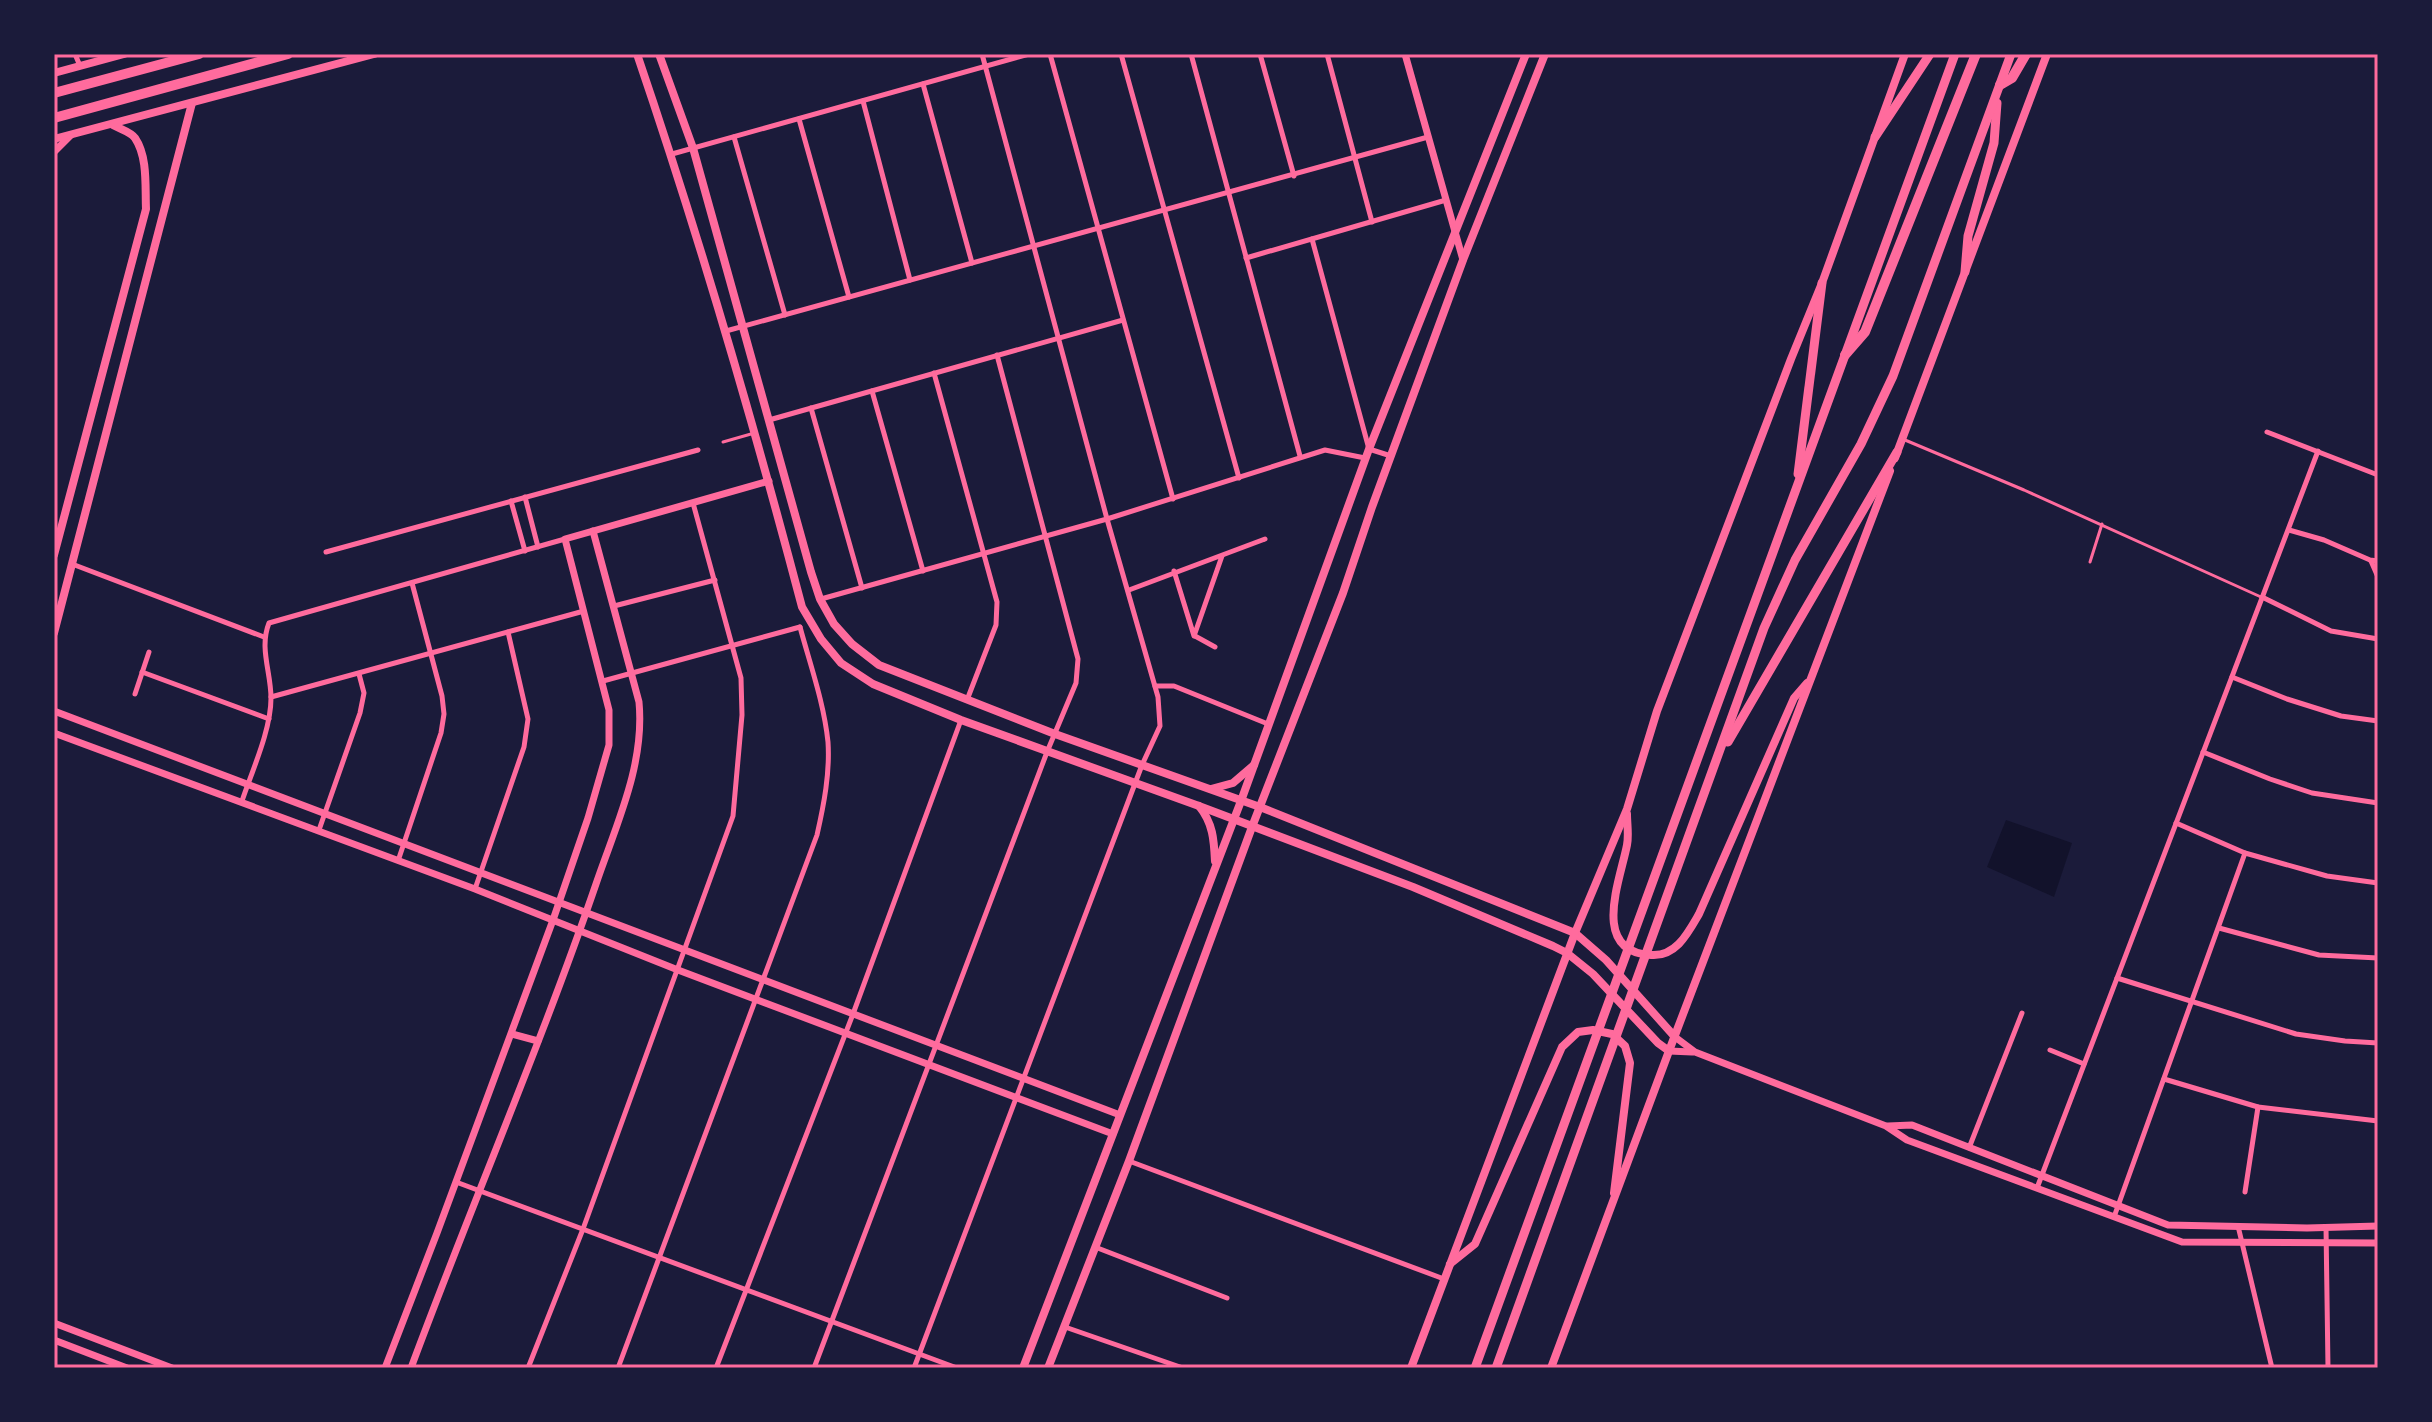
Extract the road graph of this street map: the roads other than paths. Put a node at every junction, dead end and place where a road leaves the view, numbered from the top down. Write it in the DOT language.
graph roads {
  1 [pos="75,54"];
  2 [pos="124,54"];
  3 [pos="199,54"];
  4 [pos="288,54"];
  5 [pos="374,54"];
  6 [pos="637,54"];
  7 [pos="659,54"];
  8 [pos="982,54"];
  9 [pos="1029,54"];
  10 [pos="1050,54"];
  11 [pos="1121,54"];
  12 [pos="1191,54"];
  13 [pos="1260,54"];
  14 [pos="1327,54"];
  15 [pos="1405,54"];
  16 [pos="1526,54"];
  17 [pos="1905,54"];
  18 [pos="1930,54"];
  19 [pos="1955,54"];
  20 [pos="1976,54"];
  21 [pos="2011,54"];
  22 [pos="2026,54"];
  23 [pos="2047,54"];
  24 [pos="1543,55"];
  25 [pos="80,66"];
  26 [pos="985,66"];
  27 [pos="54,73"];
  28 [pos="923,84"];
  29 [pos="1999,88"];
  30 [pos="54,93"];
  31 [pos="863,101"];
  32 [pos="192,103"];
  33 [pos="54,118"];
  34 [pos="799,119"];
  35 [pos="113,125"];
  36 [pos="71,135"];
  37 [pos="734,137"];
  38 [pos="1428,137"];
  39 [pos="1875,137"];
  40 [pos="54,139"];
  41 [pos="693,148"];
  42 [pos="54,152"];
  43 [pos="672,154"];
  44 [pos="1356,157"];
  45 [pos="1294,176"];
  46 [pos="1229,193"];
  47 [pos="1446,200"];
  48 [pos="1165,210"];
  49 [pos="1372,222"];
  50 [pos="1099,228"];
  51 [pos="1454,231"];
  52 [pos="1312,239"];
  53 [pos="1033,246"];
  54 [pos="1246,258"];
  55 [pos="1463,260"];
  56 [pos="972,263"];
  57 [pos="1965,272"];
  58 [pos="1436,279"];
  59 [pos="910,280"];
  60 [pos="1822,283"];
  61 [pos="1453,287"];
  62 [pos="849,297"];
  63 [pos="785,315"];
  64 [pos="1123,320"];
  65 [pos="744,326"];
  66 [pos="726,331"];
  67 [pos="1058,338"];
  68 [pos="997,355"];
  69 [pos="1845,355"];
  70 [pos="934,373"];
  71 [pos="872,391"];
  72 [pos="811,408"];
  73 [pos="769,420"];
  74 [pos="2267,432"];
  75 [pos="755,433"];
  76 [pos="1902,439"];
  77 [pos="723,442"];
  78 [pos="1369,449"];
  79 [pos="698,450"];
  80 [pos="2318,451"];
  81 [pos="1897,452"];
  82 [pos="1300,456"];
  83 [pos="1391,456"];
  84 [pos="1365,458"];
  85 [pos="2378,475"];
  86 [pos="1239,478"];
  87 [pos="769,481"];
  88 [pos="1796,494"];
  89 [pos="525,497"];
  90 [pos="1173,499"];
  91 [pos="511,501"];
  92 [pos="693,503"];
  93 [pos="1107,519"];
  94 [pos="2102,524"];
  95 [pos="2288,530"];
  96 [pos="593,531"];
  97 [pos="1045,537"];
  98 [pos="565,539"];
  99 [pos="1265,539"];
  100 [pos="538,547"];
  101 [pos="525,551"];
  102 [pos="326,552"];
  103 [pos="984,554"];
  104 [pos="54,555"];
  105 [pos="1222,556"];
  106 [pos="2370,560"];
  107 [pos="2378,561"];
  108 [pos="2090,562"];
  109 [pos="72,564"];
  110 [pos="923,571"];
  111 [pos="1174,571"];
  112 [pos="2378,577"];
  113 [pos="715,580"];
  114 [pos="412,583"];
  115 [pos="862,588"];
  116 [pos="1129,590"];
  117 [pos="2262,597"];
  118 [pos="820,599"];
  119 [pos="614,606"];
  120 [pos="584,611"];
  121 [pos="808,618"];
  122 [pos="800,627"];
  123 [pos="508,632"];
  124 [pos="54,633"];
  125 [pos="1194,636"];
  126 [pos="264,637"];
  127 [pos="2378,639"];
  128 [pos="733,645"];
  129 [pos="1215,647"];
  130 [pos="149,652"];
  131 [pos="431,655"];
  132 [pos="142,672"];
  133 [pos="631,673"];
  134 [pos="359,674"];
  135 [pos="1811,677"];
  136 [pos="2232,677"];
  137 [pos="603,681"];
  138 [pos="1155,686"];
  139 [pos="135,694"];
  140 [pos="271,697"];
  141 [pos="967,700"];
  142 [pos="54,711"];
  143 [pos="269,719"];
  144 [pos="961,720"];
  145 [pos="2378,721"];
  146 [pos="1269,724"];
  147 [pos="54,733"];
  148 [pos="1055,734"];
  149 [pos="1047,752"];
  150 [pos="2203,752"];
  151 [pos="1716,762"];
  152 [pos="1254,764"];
  153 [pos="1142,765"];
  154 [pos="1135,783"];
  155 [pos="248,785"];
  156 [pos="1209,789"];
  157 [pos="242,801"];
  158 [pos="1241,801"];
  159 [pos="2378,803"];
  160 [pos="1199,806"];
  161 [pos="1260,807"];
  162 [pos="1627,809"];
  163 [pos="325,814"];
  164 [pos="1233,820"];
  165 [pos="2176,823"];
  166 [pos="1252,827"];
  167 [pos="319,830"];
  168 [pos="404,844"];
  169 [pos="2245,853"];
  170 [pos="398,861"];
  171 [pos="1216,867"];
  172 [pos="481,873"];
  173 [pos="2378,883"];
  174 [pos="475,889"];
  175 [pos="558,903"];
  176 [pos="586,913"];
  177 [pos="553,920"];
  178 [pos="2219,928"];
  179 [pos="580,929"];
  180 [pos="1575,933"];
  181 [pos="685,950"];
  182 [pos="1567,953"];
  183 [pos="2378,958"];
  184 [pos="678,970"];
  185 [pos="2117,978"];
  186 [pos="764,980"];
  187 [pos="757,999"];
  188 [pos="2191,1003"];
  189 [pos="2022,1013"];
  190 [pos="853,1014"];
  191 [pos="845,1033"];
  192 [pos="512,1034"];
  193 [pos="1675,1037"];
  194 [pos="538,1041"];
  195 [pos="2378,1043"];
  196 [pos="936,1045"];
  197 [pos="2050,1050"];
  198 [pos="1669,1051"];
  199 [pos="1695,1052"];
  200 [pos="2084,1064"];
  201 [pos="929,1065"];
  202 [pos="1024,1078"];
  203 [pos="2164,1079"];
  204 [pos="1017,1098"];
  205 [pos="2258,1107"];
  206 [pos="1120,1115"];
  207 [pos="2378,1121"];
  208 [pos="1912,1125"];
  209 [pos="1886,1126"];
  210 [pos="1931,1133"];
  211 [pos="1113,1134"];
  212 [pos="1907,1140"];
  213 [pos="1926,1146"];
  214 [pos="1969,1148"];
  215 [pos="1129,1161"];
  216 [pos="2042,1175"];
  217 [pos="456,1182"];
  218 [pos="2037,1188"];
  219 [pos="479,1191"];
  220 [pos="2245,1192"];
  221 [pos="1613,1206"];
  222 [pos="2118,1206"];
  223 [pos="2114,1218"];
  224 [pos="2238,1226"];
  225 [pos="2378,1226"];
  226 [pos="2326,1227"];
  227 [pos="583,1229"];
  228 [pos="2242,1243"];
  229 [pos="2326,1243"];
  230 [pos="2378,1243"];
  231 [pos="1095,1247"];
  232 [pos="659,1257"];
  233 [pos="1449,1264"];
  234 [pos="1444,1279"];
  235 [pos="745,1289"];
  236 [pos="1227,1298"];
  237 [pos="832,1322"];
  238 [pos="57,1325"];
  239 [pos="1064,1326"];
  240 [pos="54,1342"];
  241 [pos="920,1354"];
  242 [pos="127,1368"];
  243 [pos="172,1368"];
  244 [pos="385,1368"];
  245 [pos="411,1368"];
  246 [pos="528,1368"];
  247 [pos="618,1368"];
  248 [pos="716,1368"];
  249 [pos="814,1368"];
  250 [pos="914,1368"];
  251 [pos="957,1368"];
  252 [pos="1023,1368"];
  253 [pos="1048,1368"];
  254 [pos="1183,1368"];
  255 [pos="1411,1368"];
  256 [pos="1475,1368"];
  257 [pos="1496,1368"];
  258 [pos="1551,1368"];
  259 [pos="2272,1368"];
  260 [pos="2328,1368"];
  1 -- 25 [label="street"];
  2 -- 25 [label="main road"];
  3 -- 30 [label="highway"];
  4 -- 33 [label="highway"];
  5 -- 32 [label="main road"];
  6 -- 43 [label="main road"];
  7 -- 41 [label="main road"];
  8 -- 26 [label="street"];
  9 -- 26 [label="street"];
  10 -- 50 [label="street"];
  11 -- 48 [label="street"];
  12 -- 46 [label="street"];
  13 -- 45 [label="street"];
  14 -- 44 [label="street"];
  15 -- 38 [label="street"];
  16 -- 51 [label="main road"];
  17 -- 39 [label="main road"];
  18 -- 39 [label="highway"];
  19 -- 69 [label="highway"];
  20 -- 69 [label="highway"];
  21 -- 29 [label="highway"];
  22 -- 29 [label="highway"];
  23 -- 57 [label="main road"];
  24 -- 55 [label="main road"];
  25 -- 27 [label="main road"];
  26 -- 28 [label="street"];
  26 -- 53 [label="street"];
  28 -- 31 [label="street"];
  28 -- 56 [label="street"];
  29 -- 57 [label="highway"];
  29 -- 151 [label="highway"];
  31 -- 34 [label="street"];
  31 -- 59 [label="street"];
  32 -- 35 [label="main road"];
  32 -- 109 [label="main road"];
  34 -- 37 [label="street"];
  34 -- 62 [label="street"];
  35 -- 36 [label="main road"];
  35 -- 104 [label="main road"];
  36 -- 40 [label="main road"];
  36 -- 42 [label="street"];
  37 -- 41 [label="street"];
  37 -- 63 [label="street"];
  38 -- 44 [label="street"];
  38 -- 47 [label="street"];
  39 -- 60 [label="main road"];
  41 -- 43 [label="street"];
  41 -- 65 [label="main road"];
  43 -- 66 [label="main road"];
  44 -- 45 [label="street"];
  44 -- 49 [label="street"];
  45 -- 46 [label="street"];
  46 -- 48 [label="street"];
  46 -- 54 [label="street"];
  47 -- 49 [label="street"];
  47 -- 51 [label="street"];
  48 -- 50 [label="street"];
  48 -- 86 [label="street"];
  49 -- 52 [label="street"];
  50 -- 53 [label="street"];
  50 -- 64 [label="street"];
  51 -- 55 [label="street"];
  51 -- 58 [label="main road"];
  52 -- 54 [label="street"];
  52 -- 78 [label="street"];
  53 -- 56 [label="street"];
  53 -- 67 [label="street"];
  54 -- 82 [label="street"];
  55 -- 61 [label="main road"];
  56 -- 59 [label="street"];
  57 -- 76 [label="main road"];
  58 -- 61 [label="main road"];
  58 -- 78 [label="main road"];
  59 -- 62 [label="street"];
  60 -- 88 [label="highway"];
  60 -- 162 [label="main road"];
  61 -- 83 [label="main road"];
  62 -- 63 [label="street"];
  63 -- 65 [label="street"];
  64 -- 67 [label="street"];
  64 -- 90 [label="street"];
  65 -- 66 [label="street"];
  65 -- 73 [label="main road"];
  66 -- 75 [label="main road"];
  67 -- 68 [label="street"];
  67 -- 93 [label="street"];
  68 -- 70 [label="street"];
  68 -- 97 [label="street"];
  69 -- 88 [label="highway"];
  70 -- 71 [label="street"];
  70 -- 103 [label="street"];
  71 -- 72 [label="street"];
  71 -- 110 [label="street"];
  72 -- 73 [label="street"];
  72 -- 115 [label="street"];
  73 -- 118 [label="main road"];
  74 -- 80 [label="street"];
  75 -- 77 [label="lane"];
  75 -- 87 [label="main road"];
  76 -- 81 [label="main road"];
  76 -- 94 [label="lane"];
  78 -- 83 [label="street"];
  78 -- 84 [label="main road"];
  79 -- 89 [label="street"];
  80 -- 85 [label="street"];
  80 -- 95 [label="street"];
  81 -- 135 [label="main road"];
  81 -- 151 [label="highway"];
  82 -- 84 [label="street"];
  82 -- 86 [label="street"];
  83 -- 161 [label="main road"];
  84 -- 146 [label="main road"];
  86 -- 90 [label="street"];
  87 -- 92 [label="street"];
  87 -- 121 [label="main road"];
  88 -- 256 [label="highway"];
  89 -- 91 [label="street"];
  89 -- 100 [label="street"];
  90 -- 93 [label="street"];
  91 -- 101 [label="street"];
  91 -- 102 [label="street"];
  92 -- 96 [label="street"];
  92 -- 113 [label="street"];
  93 -- 97 [label="street"];
  93 -- 116 [label="street"];
  94 -- 108 [label="lane"];
  94 -- 117 [label="lane"];
  95 -- 106 [label="street"];
  95 -- 117 [label="street"];
  96 -- 98 [label="street"];
  96 -- 119 [label="street"];
  97 -- 103 [label="street"];
  97 -- 148 [label="street"];
  98 -- 100 [label="street"];
  98 -- 120 [label="street"];
  99 -- 105 [label="street"];
  100 -- 101 [label="street"];
  101 -- 114 [label="street"];
  103 -- 110 [label="street"];
  103 -- 141 [label="street"];
  105 -- 111 [label="street"];
  105 -- 125 [label="street"];
  106 -- 107 [label="street"];
  106 -- 112 [label="street"];
  109 -- 124 [label="main road"];
  109 -- 126 [label="street"];
  110 -- 115 [label="street"];
  111 -- 116 [label="street"];
  111 -- 125 [label="street"];
  113 -- 119 [label="street"];
  113 -- 128 [label="street"];
  114 -- 126 [label="street"];
  114 -- 131 [label="street"];
  115 -- 118 [label="street"];
  116 -- 138 [label="street"];
  117 -- 127 [label="street"];
  117 -- 136 [label="street"];
  118 -- 141 [label="main road"];
  119 -- 133 [label="street"];
  120 -- 123 [label="street"];
  120 -- 137 [label="street"];
  121 -- 122 [label="street"];
  121 -- 144 [label="main road"];
  122 -- 128 [label="street"];
  122 -- 186 [label="street"];
  123 -- 131 [label="street"];
  123 -- 172 [label="street"];
  125 -- 129 [label="street"];
  126 -- 140 [label="street"];
  128 -- 133 [label="street"];
  128 -- 181 [label="street"];
  130 -- 132 [label="street"];
  131 -- 134 [label="street"];
  131 -- 168 [label="street"];
  132 -- 139 [label="street"];
  132 -- 143 [label="street"];
  133 -- 137 [label="street"];
  133 -- 176 [label="street"];
  134 -- 140 [label="street"];
  134 -- 163 [label="street"];
  135 -- 162 [label="main road"];
  135 -- 193 [label="main road"];
  136 -- 145 [label="street"];
  136 -- 150 [label="street"];
  137 -- 175 [label="street"];
  138 -- 146 [label="street"];
  138 -- 153 [label="street"];
  140 -- 143 [label="street"];
  141 -- 148 [label="main road"];
  142 -- 155 [label="street"];
  143 -- 155 [label="street"];
  144 -- 149 [label="main road"];
  144 -- 190 [label="street"];
  146 -- 152 [label="main road"];
  147 -- 157 [label="street"];
  148 -- 149 [label="street"];
  148 -- 153 [label="main road"];
  149 -- 154 [label="main road"];
  149 -- 196 [label="street"];
  150 -- 159 [label="street"];
  150 -- 165 [label="street"];
  151 -- 257 [label="highway"];
  152 -- 156 [label="main road"];
  152 -- 158 [label="main road"];
  153 -- 154 [label="street"];
  153 -- 156 [label="main road"];
  154 -- 160 [label="main road"];
  154 -- 202 [label="street"];
  155 -- 157 [label="street"];
  155 -- 163 [label="street"];
  156 -- 158 [label="main road"];
  157 -- 167 [label="street"];
  158 -- 161 [label="main road"];
  158 -- 164 [label="main road"];
  160 -- 164 [label="main road"];
  160 -- 171 [label="main road"];
  161 -- 166 [label="main road"];
  161 -- 180 [label="main road"];
  162 -- 180 [label="main road"];
  163 -- 167 [label="street"];
  163 -- 168 [label="street"];
  164 -- 166 [label="main road"];
  164 -- 171 [label="main road"];
  165 -- 169 [label="street"];
  165 -- 185 [label="street"];
  166 -- 182 [label="main road"];
  166 -- 215 [label="main road"];
  167 -- 170 [label="street"];
  168 -- 170 [label="street"];
  168 -- 172 [label="street"];
  169 -- 173 [label="street"];
  169 -- 178 [label="street"];
  170 -- 174 [label="street"];
  171 -- 206 [label="main road"];
  172 -- 174 [label="street"];
  172 -- 175 [label="street"];
  174 -- 177 [label="street"];
  175 -- 176 [label="street"];
  175 -- 177 [label="street"];
  176 -- 179 [label="street"];
  176 -- 181 [label="street"];
  177 -- 179 [label="street"];
  177 -- 192 [label="street"];
  178 -- 183 [label="street"];
  178 -- 188 [label="street"];
  179 -- 184 [label="street"];
  179 -- 194 [label="street"];
  180 -- 182 [label="main road"];
  180 -- 193 [label="main road"];
  181 -- 184 [label="street"];
  181 -- 186 [label="street"];
  182 -- 198 [label="main road"];
  182 -- 233 [label="main road"];
  184 -- 187 [label="street"];
  184 -- 227 [label="street"];
  185 -- 188 [label="street"];
  185 -- 200 [label="street"];
  186 -- 187 [label="street"];
  186 -- 190 [label="street"];
  187 -- 191 [label="street"];
  187 -- 232 [label="street"];
  188 -- 195 [label="street"];
  188 -- 203 [label="street"];
  189 -- 214 [label="street"];
  190 -- 191 [label="street"];
  190 -- 196 [label="street"];
  191 -- 201 [label="street"];
  191 -- 235 [label="street"];
  192 -- 194 [label="street"];
  192 -- 217 [label="street"];
  193 -- 198 [label="main road"];
  193 -- 199 [label="street"];
  194 -- 219 [label="street"];
  196 -- 201 [label="street"];
  196 -- 202 [label="street"];
  197 -- 200 [label="street"];
  198 -- 199 [label="street"];
  198 -- 221 [label="main road"];
  199 -- 209 [label="street"];
  200 -- 216 [label="street"];
  201 -- 204 [label="street"];
  201 -- 237 [label="street"];
  202 -- 204 [label="street"];
  202 -- 206 [label="street"];
  203 -- 205 [label="street"];
  203 -- 222 [label="street"];
  204 -- 211 [label="street"];
  204 -- 241 [label="street"];
  205 -- 207 [label="street"];
  205 -- 220 [label="street"];
  206 -- 211 [label="main road"];
  208 -- 209 [label="street"];
  208 -- 210 [label="street"];
  208 -- 212 [label="street"];
  209 -- 212 [label="street"];
  210 -- 213 [label="street"];
  210 -- 214 [label="street"];
  211 -- 252 [label="main road"];
  212 -- 213 [label="street"];
  213 -- 218 [label="street"];
  214 -- 216 [label="street"];
  215 -- 231 [label="main road"];
  215 -- 234 [label="street"];
  216 -- 218 [label="street"];
  216 -- 222 [label="street"];
  217 -- 219 [label="street"];
  217 -- 244 [label="street"];
  218 -- 223 [label="street"];
  219 -- 227 [label="street"];
  219 -- 245 [label="street"];
  221 -- 233 [label="main road"];
  221 -- 258 [label="main road"];
  222 -- 223 [label="street"];
  222 -- 224 [label="street"];
  223 -- 228 [label="street"];
  224 -- 226 [label="street"];
  224 -- 228 [label="street"];
  225 -- 226 [label="street"];
  226 -- 229 [label="street"];
  227 -- 232 [label="street"];
  227 -- 246 [label="street"];
  228 -- 229 [label="street"];
  228 -- 259 [label="street"];
  229 -- 230 [label="street"];
  229 -- 260 [label="street"];
  231 -- 236 [label="street"];
  231 -- 239 [label="main road"];
  232 -- 235 [label="street"];
  232 -- 247 [label="street"];
  233 -- 234 [label="main road"];
  234 -- 255 [label="main road"];
  235 -- 237 [label="street"];
  235 -- 248 [label="street"];
  237 -- 241 [label="street"];
  237 -- 249 [label="street"];
  238 -- 240 [label="street"];
  238 -- 243 [label="street"];
  239 -- 253 [label="main road"];
  239 -- 254 [label="street"];
  240 -- 242 [label="street"];
  241 -- 250 [label="street"];
  241 -- 251 [label="street"];
}
